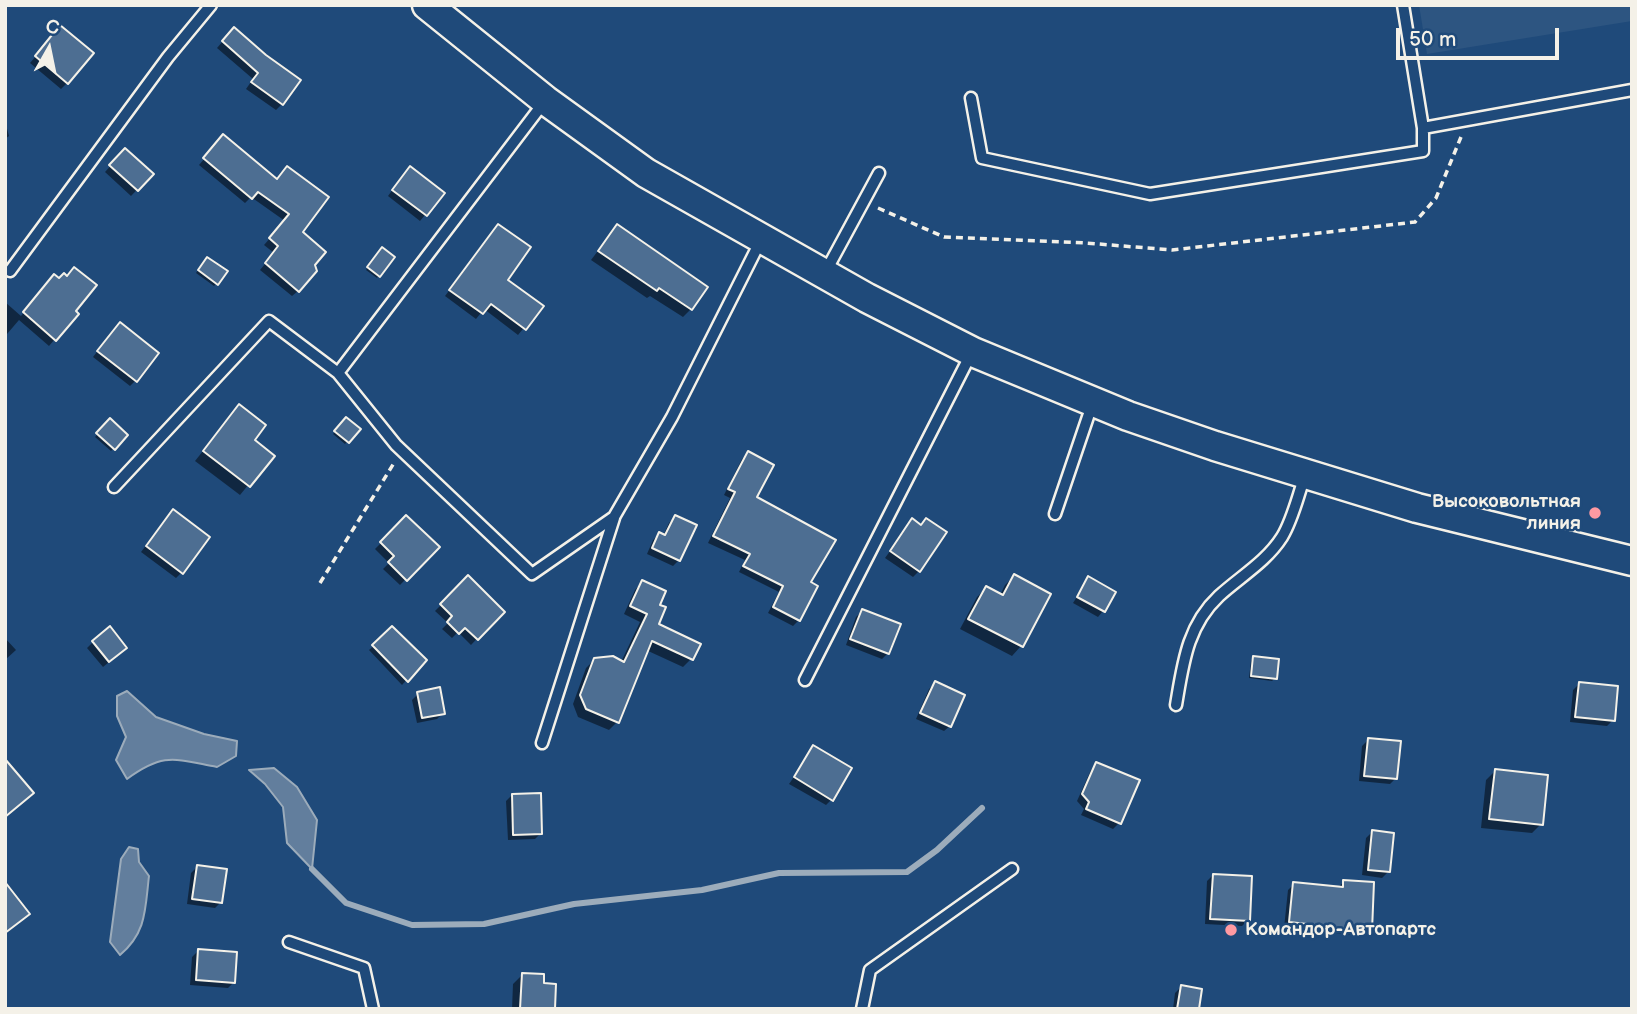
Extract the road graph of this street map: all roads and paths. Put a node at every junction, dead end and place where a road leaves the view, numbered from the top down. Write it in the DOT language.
graph roads {
  1 [pos="211,5"];
  2 [pos="427,5"];
  3 [pos="1404,5"];
  4 [pos="1632,90"];
  5 [pos="971,99"];
  6 [pos="545,100"];
  7 [pos="1478,118"];
  8 [pos="1423,128"];
  9 [pos="879,173"];
  10 [pos="863,202"];
  11 [pos="761,239"];
  12 [pos="10,271"];
  13 [pos="824,274"];
  14 [pos="973,352"];
  15 [pos="338,373"];
  16 [pos="1094,402"];
  17 [pos="397,444"];
  18 [pos="1306,475"];
  19 [pos="114,487"];
  20 [pos="1055,514"];
  21 [pos="614,517"];
  22 [pos="1632,561"];
  23 [pos="320,583"];
  24 [pos="804,680"];
  25 [pos="1176,705"];
  26 [pos="542,743"];
  27 [pos="1012,869"];
  28 [pos="289,942"];
  29 [pos="373,1009"];
  30 [pos="862,1009"];
  1 -- 12 [label="lane"];
  2 -- 6 [label="main road"];
  3 -- 8 [label="lane"];
  4 -- 7 [label="lane"];
  5 -- 8 [label="lane"];
  6 -- 11 [label="main road"];
  6 -- 15 [label="lane"];
  7 -- 8 [label="lane"];
  7 -- 10 [label="path"];
  9 -- 10 [label="lane"];
  10 -- 13 [label="lane"];
  11 -- 13 [label="main road"];
  11 -- 21 [label="lane"];
  13 -- 14 [label="main road"];
  14 -- 16 [label="main road"];
  14 -- 24 [label="lane"];
  15 -- 17 [label="lane"];
  15 -- 19 [label="lane"];
  16 -- 18 [label="main road"];
  16 -- 20 [label="lane"];
  17 -- 21 [label="lane"];
  17 -- 23 [label="path"];
  18 -- 22 [label="main road"];
  18 -- 25 [label="lane"];
  21 -- 26 [label="lane"];
  27 -- 30 [label="lane"];
  28 -- 29 [label="lane"];
}
